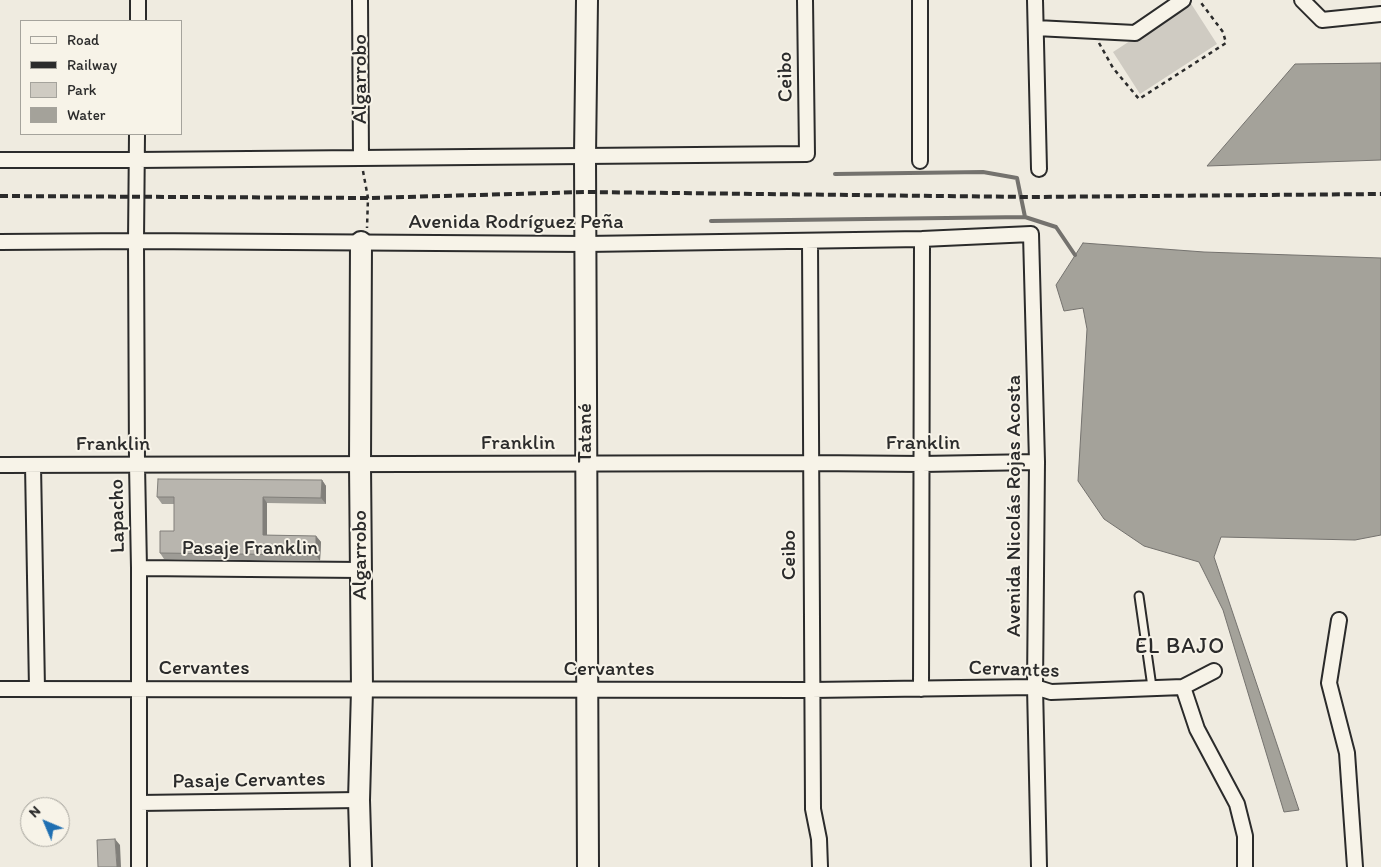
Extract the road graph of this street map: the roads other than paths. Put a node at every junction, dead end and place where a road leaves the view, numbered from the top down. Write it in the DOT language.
graph roads {
  1 [pos="138,0"];
  2 [pos="360,0"];
  3 [pos="588,0"];
  4 [pos="804,0"];
  5 [pos="920,0"];
  6 [pos="1035,0"];
  7 [pos="1183,0"];
  8 [pos="1302,0"];
  9 [pos="1381,14"];
  10 [pos="138,20"];
  11 [pos="1036,28"];
  12 [pos="137,135"];
  13 [pos="585,156"];
  14 [pos="361,157"];
  15 [pos="0,160"];
  16 [pos="137,160"];
  17 [pos="920,161"];
  18 [pos="1039,169"];
  19 [pos="1031,234"];
  20 [pos="922,239"];
  21 [pos="136,241"];
  22 [pos="810,241"];
  23 [pos="0,242"];
  24 [pos="361,242"];
  25 [pos="586,244"];
  26 [pos="1037,462"];
  27 [pos="810,463"];
  28 [pos="360,464"];
  29 [pos="586,464"];
  30 [pos="922,464"];
  31 [pos="32,465"];
  32 [pos="137,465"];
  33 [pos="0,466"];
  34 [pos="139,568"];
  35 [pos="361,570"];
  36 [pos="1138,596"];
  37 [pos="1339,620"];
  38 [pos="1214,671"];
  39 [pos="1035,687"];
  40 [pos="1152,687"];
  41 [pos="1183,687"];
  42 [pos="0,689"];
  43 [pos="36,689"];
  44 [pos="138,689"];
  45 [pos="587,689"];
  46 [pos="921,689"];
  47 [pos="362,690"];
  48 [pos="811,690"];
  49 [pos="359,800"];
  50 [pos="139,803"];
  51 [pos="139,867"];
  52 [pos="361,867"];
  53 [pos="588,867"];
  54 [pos="820,867"];
  55 [pos="1038,867"];
  56 [pos="1245,867"];
  57 [pos="1355,867"];
  1 -- 10 [label="street"];
  2 -- 14 [label="street, Algarrobo"];
  3 -- 13 [label="street, Tatané"];
  4 -- 13 [label="street, Ceibo"];
  5 -- 17 [label="street"];
  6 -- 11 [label="street"];
  7 -- 11 [label="street"];
  8 -- 9 [label="street"];
  11 -- 18 [label="street"];
  12 -- 16 [label="street, Lapacho"];
  13 -- 14 [label="street"];
  13 -- 25 [label="street, Tatané"];
  14 -- 16 [label="street"];
  15 -- 16 [label="street"];
  16 -- 21 [label="street, Lapacho"];
  19 -- 20 [label="street, Avenida Rodríguez Peña"];
  19 -- 26 [label="street, Avenida Nicolás Rojas Acosta"];
  20 -- 22 [label="street, Avenida Rodríguez Peña"];
  20 -- 30 [label="street"];
  21 -- 23 [label="street, Avenida Rodríguez Peña"];
  21 -- 24 [label="street, Avenida Rodríguez Peña"];
  21 -- 32 [label="street, Lapacho"];
  22 -- 25 [label="street, Avenida Rodríguez Peña"];
  22 -- 27 [label="street, Ceibo"];
  24 -- 25 [label="street, Avenida Rodríguez Peña"];
  24 -- 28 [label="street, Algarrobo"];
  25 -- 29 [label="street, Tatané"];
  26 -- 30 [label="street, Franklin"];
  26 -- 39 [label="street, Avenida Nicolás Rojas Acosta"];
  27 -- 29 [label="street, Franklin"];
  27 -- 30 [label="street, Franklin"];
  27 -- 48 [label="street, Ceibo"];
  28 -- 29 [label="street, Franklin"];
  28 -- 32 [label="street, Franklin"];
  28 -- 35 [label="street, Algarrobo"];
  29 -- 45 [label="street, Tatané"];
  30 -- 46 [label="street"];
  31 -- 32 [label="street, Franklin"];
  31 -- 33 [label="street, Franklin"];
  31 -- 43 [label="street"];
  32 -- 34 [label="street, Lapacho"];
  34 -- 35 [label="street, Pasaje Franklin"];
  34 -- 44 [label="street, Lapacho"];
  35 -- 47 [label="street, Algarrobo"];
  36 -- 40 [label="lane"];
  37 -- 57 [label="street"];
  38 -- 41 [label="street, Cervantes"];
  39 -- 40 [label="street, Cervantes"];
  39 -- 46 [label="street, Cervantes"];
  39 -- 55 [label="street, Avenida Nicolás Rojas Acosta"];
  40 -- 41 [label="street, Cervantes"];
  41 -- 56 [label="street"];
  42 -- 43 [label="street, Cervantes"];
  43 -- 44 [label="street, Cervantes"];
  44 -- 47 [label="street, Cervantes"];
  44 -- 50 [label="street, Lapacho"];
  45 -- 47 [label="street, Cervantes"];
  45 -- 48 [label="street, Cervantes"];
  45 -- 53 [label="street, Tatané"];
  46 -- 48 [label="street, Cervantes"];
  47 -- 49 [label="street, Algarrobo"];
  48 -- 54 [label="street, Ceibo"];
  49 -- 50 [label="street, Pasaje Cervantes"];
  49 -- 52 [label="street, Algarrobo"];
  50 -- 51 [label="street, Lapacho"];
}
